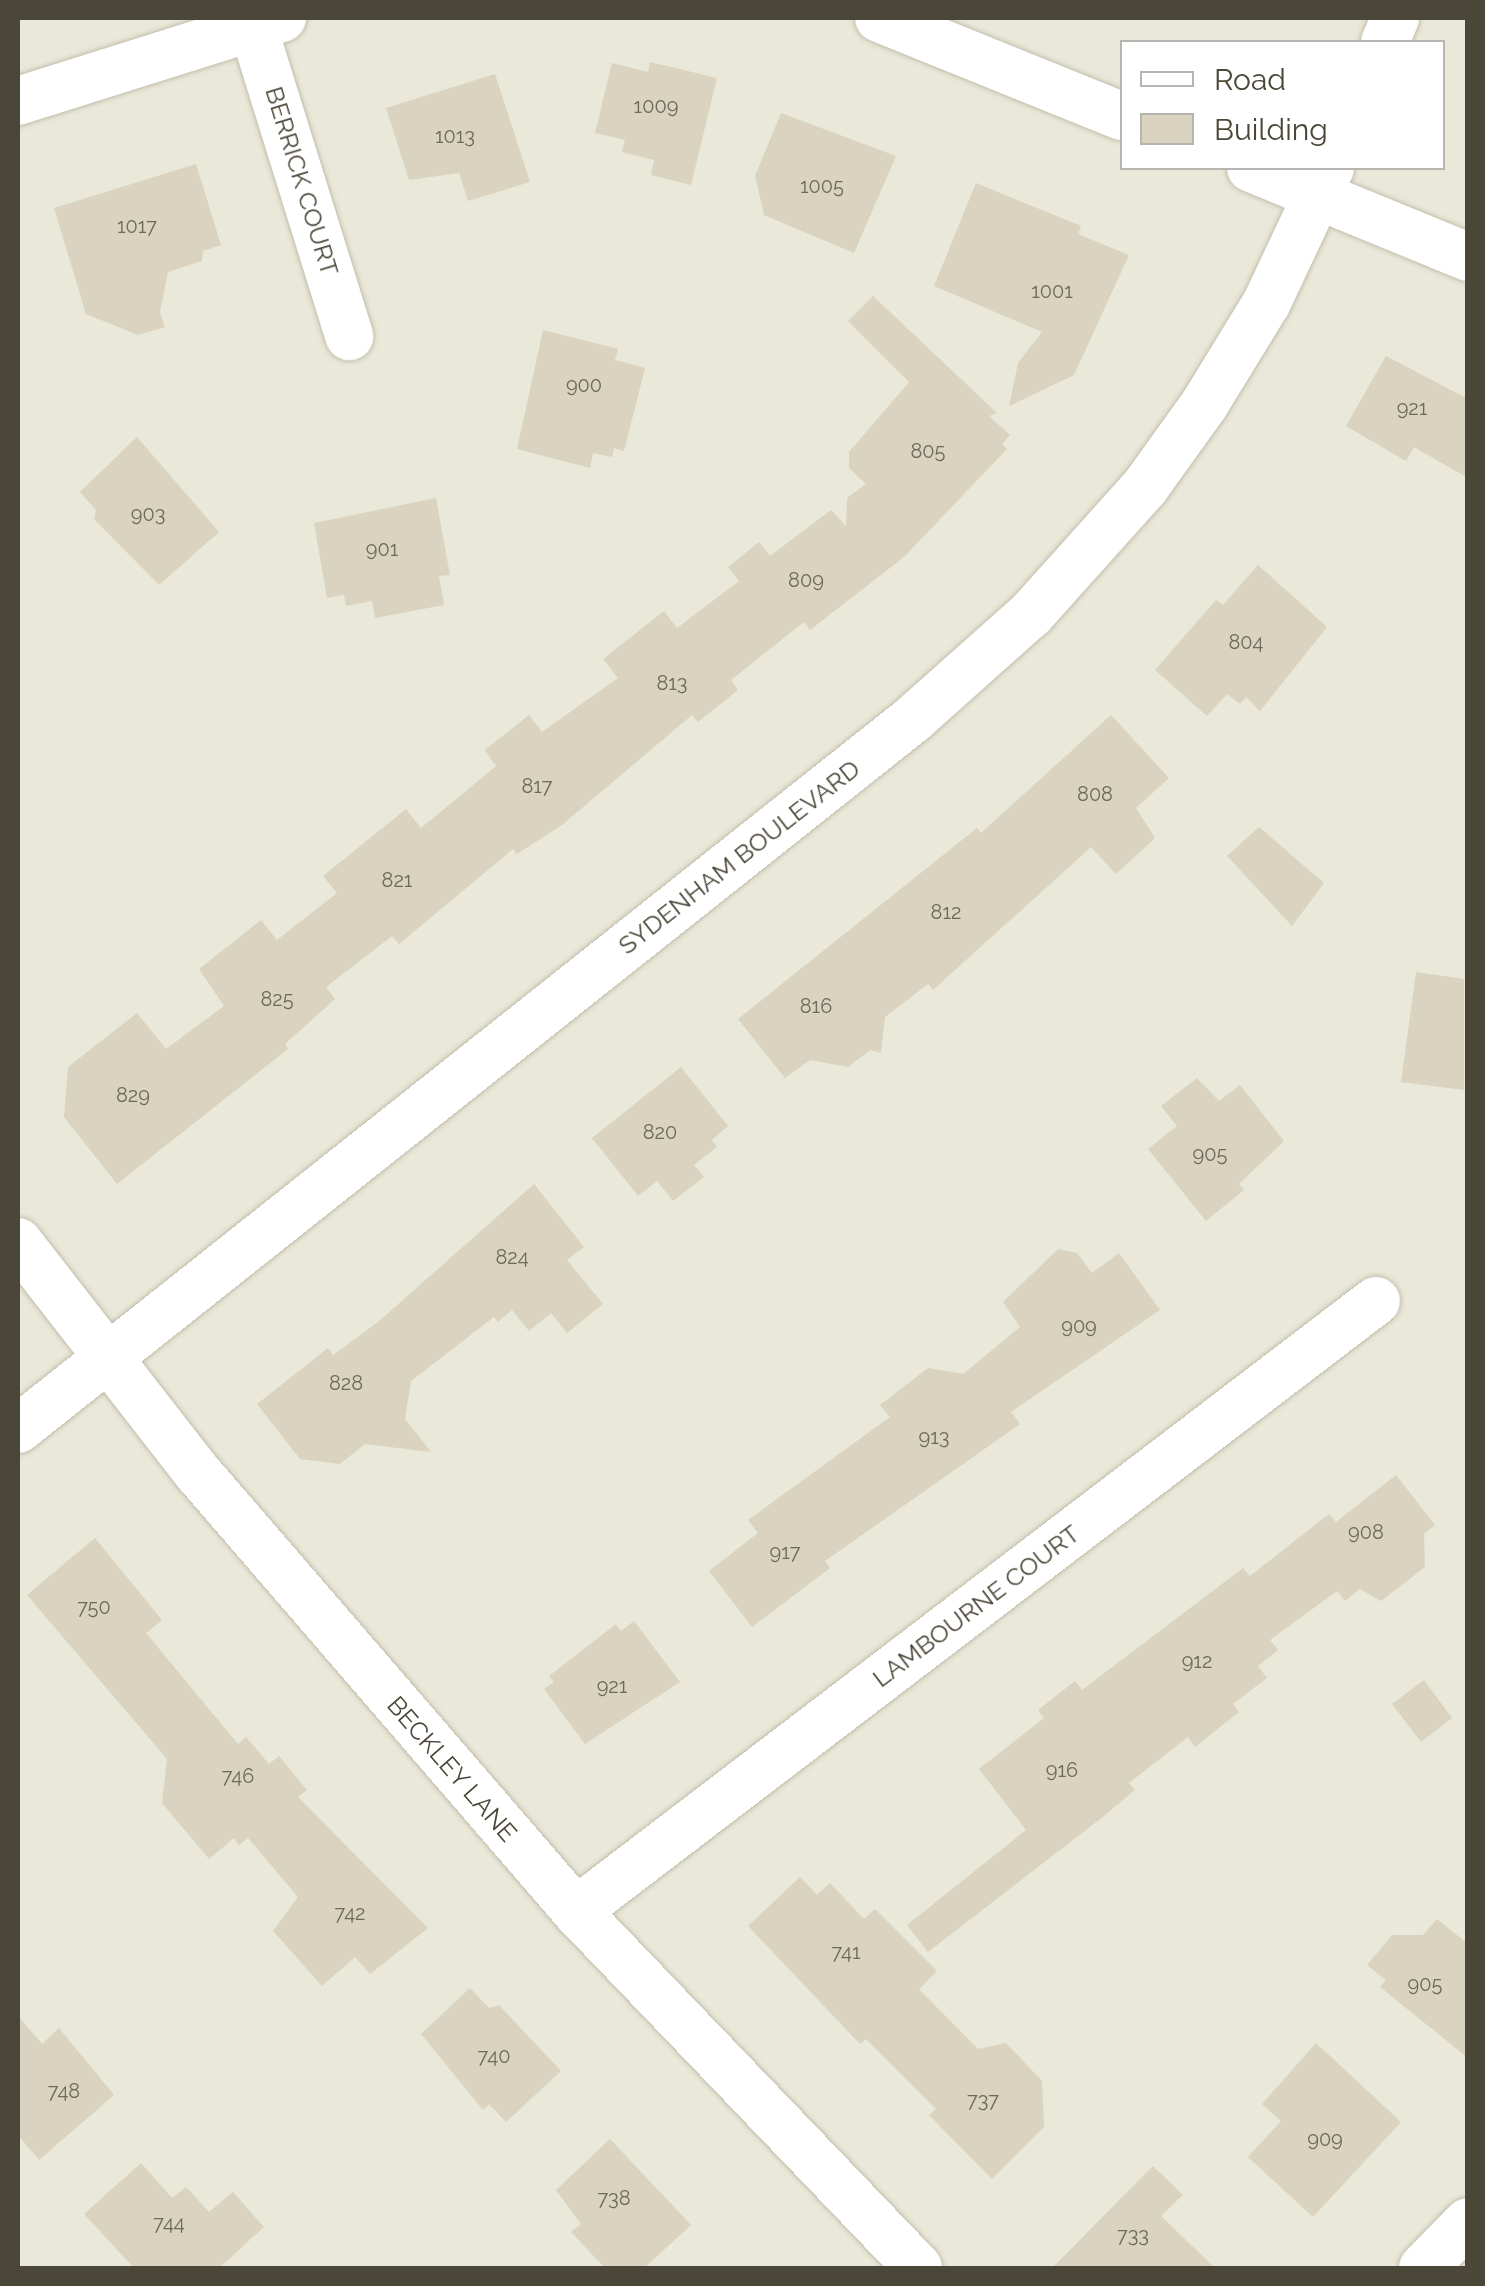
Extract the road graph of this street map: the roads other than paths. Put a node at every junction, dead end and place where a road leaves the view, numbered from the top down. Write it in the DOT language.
graph roads {
  1 [pos="879,18"];
  2 [pos="267,22"];
  3 [pos="18,101"];
  4 [pos="1120,115"];
  5 [pos="1262,170"];
  6 [pos="1324,181"];
  7 [pos="1468,257"];
  8 [pos="349,336"];
  9 [pos="18,1242"];
  10 [pos="1376,1301"];
  11 [pos="106,1358"];
  12 [pos="18,1429"];
  13 [pos="576,1911"];
  14 [pos="1468,2222"];
  15 [pos="918,2268"];
  16 [pos="1423,2268"];
  1 -- 4 [label="street"];
  2 -- 3 [label="street"];
  2 -- 8 [label="street, BERRICK COURT"];
  5 -- 6 [label="street"];
  6 -- 7 [label="street"];
  6 -- 11 [label="street, SYDENHAM BOULEVARD"];
  9 -- 11 [label="street, BECKLEY LANE"];
  10 -- 13 [label="street, LAMBOURNE COURT"];
  11 -- 12 [label="street, SYDENHAM BOULEVARD"];
  11 -- 13 [label="street, BECKLEY LANE"];
  13 -- 15 [label="street, BECKLEY LANE"];
  14 -- 16 [label="street"];
}
